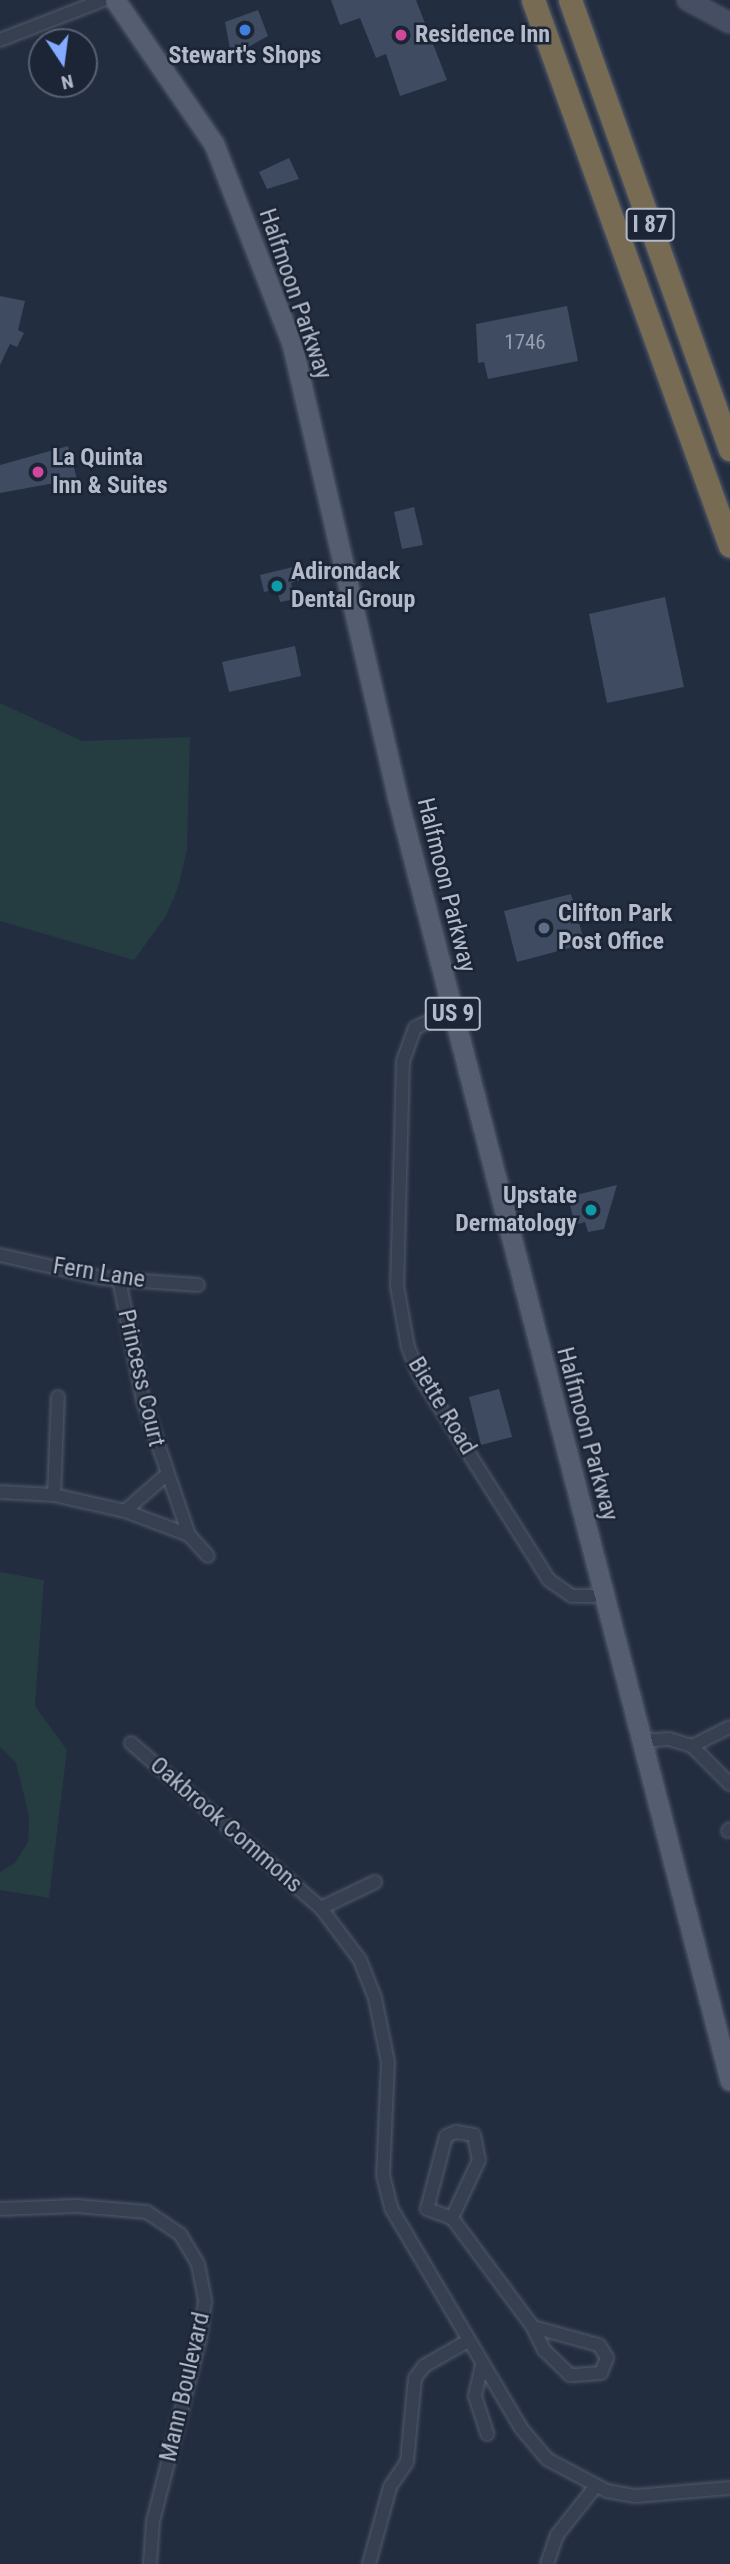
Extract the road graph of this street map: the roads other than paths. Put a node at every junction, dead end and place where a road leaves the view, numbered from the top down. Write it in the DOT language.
graph roads {
  1 [pos="103,0"];
  2 [pos="115,0"];
  3 [pos="533,0"];
  4 [pos="570,0"];
  5 [pos="687,0"];
  6 [pos="730,23"];
  7 [pos="0,40"];
  8 [pos="730,449"];
  9 [pos="730,546"];
  10 [pos="453,1010"];
  11 [pos="0,1255"];
  12 [pos="118,1279"];
  13 [pos="198,1285"];
  14 [pos="58,1397"];
  15 [pos="165,1476"];
  16 [pos="0,1492"];
  17 [pos="54,1495"];
  18 [pos="125,1511"];
  19 [pos="189,1535"];
  20 [pos="208,1556"];
  21 [pos="604,1596"];
  22 [pos="730,1727"];
  23 [pos="641,1741"];
  24 [pos="131,1743"];
  25 [pos="692,1746"];
  26 [pos="730,1784"];
  27 [pos="375,1882"];
  28 [pos="321,1908"];
  29 [pos="730,2081"];
  30 [pos="0,2209"];
  31 [pos="452,2218"];
  32 [pos="533,2327"];
  33 [pos="468,2341"];
  34 [pos="482,2365"];
  35 [pos="487,2434"];
  36 [pos="595,2487"];
  37 [pos="730,2488"];
  38 [pos="150,2564"];
  39 [pos="369,2564"];
  40 [pos="547,2564"];
  1 -- 7 [label="street"];
  2 -- 10 [label="main road, Halfmoon Parkway / US 9"];
  3 -- 9 [label="highway, I 87"];
  4 -- 8 [label="highway, I 87"];
  5 -- 6 [label="street"];
  10 -- 21 [label="main road, Halfmoon Parkway / US 9"];
  10 -- 21 [label="street, Biette Road"];
  11 -- 12 [label="street, Fern Lane"];
  12 -- 13 [label="street, Fern Lane"];
  12 -- 15 [label="street, Princess Court"];
  14 -- 17 [label="street"];
  15 -- 18 [label="street, Princess Court"];
  15 -- 19 [label="street, Princess Court"];
  16 -- 17 [label="street, Princess Court"];
  17 -- 18 [label="street, Princess Court"];
  18 -- 19 [label="street, Princess Court"];
  19 -- 20 [label="street, Princess Court"];
  21 -- 23 [label="main road, Halfmoon Parkway / US 9"];
  22 -- 25 [label="street"];
  23 -- 25 [label="street"];
  23 -- 29 [label="main road, Halfmoon Parkway / US 9"];
  24 -- 28 [label="street, Oakbrook Commons"];
  25 -- 26 [label="street"];
  27 -- 28 [label="street, Oakbrook Commons"];
  28 -- 33 [label="street, Oakbrook Commons"];
  30 -- 38 [label="street, Mann Boulevard"];
  31 -- 31 [label="street"];
  31 -- 32 [label="street"];
  32 -- 32 [label="street"];
  33 -- 34 [label="street, Oakbrook Commons"];
  33 -- 39 [label="street"];
  34 -- 35 [label="street"];
  34 -- 36 [label="street, Oakbrook Commons"];
  36 -- 37 [label="street, Oakbrook Commons"];
  36 -- 40 [label="street"];
}
